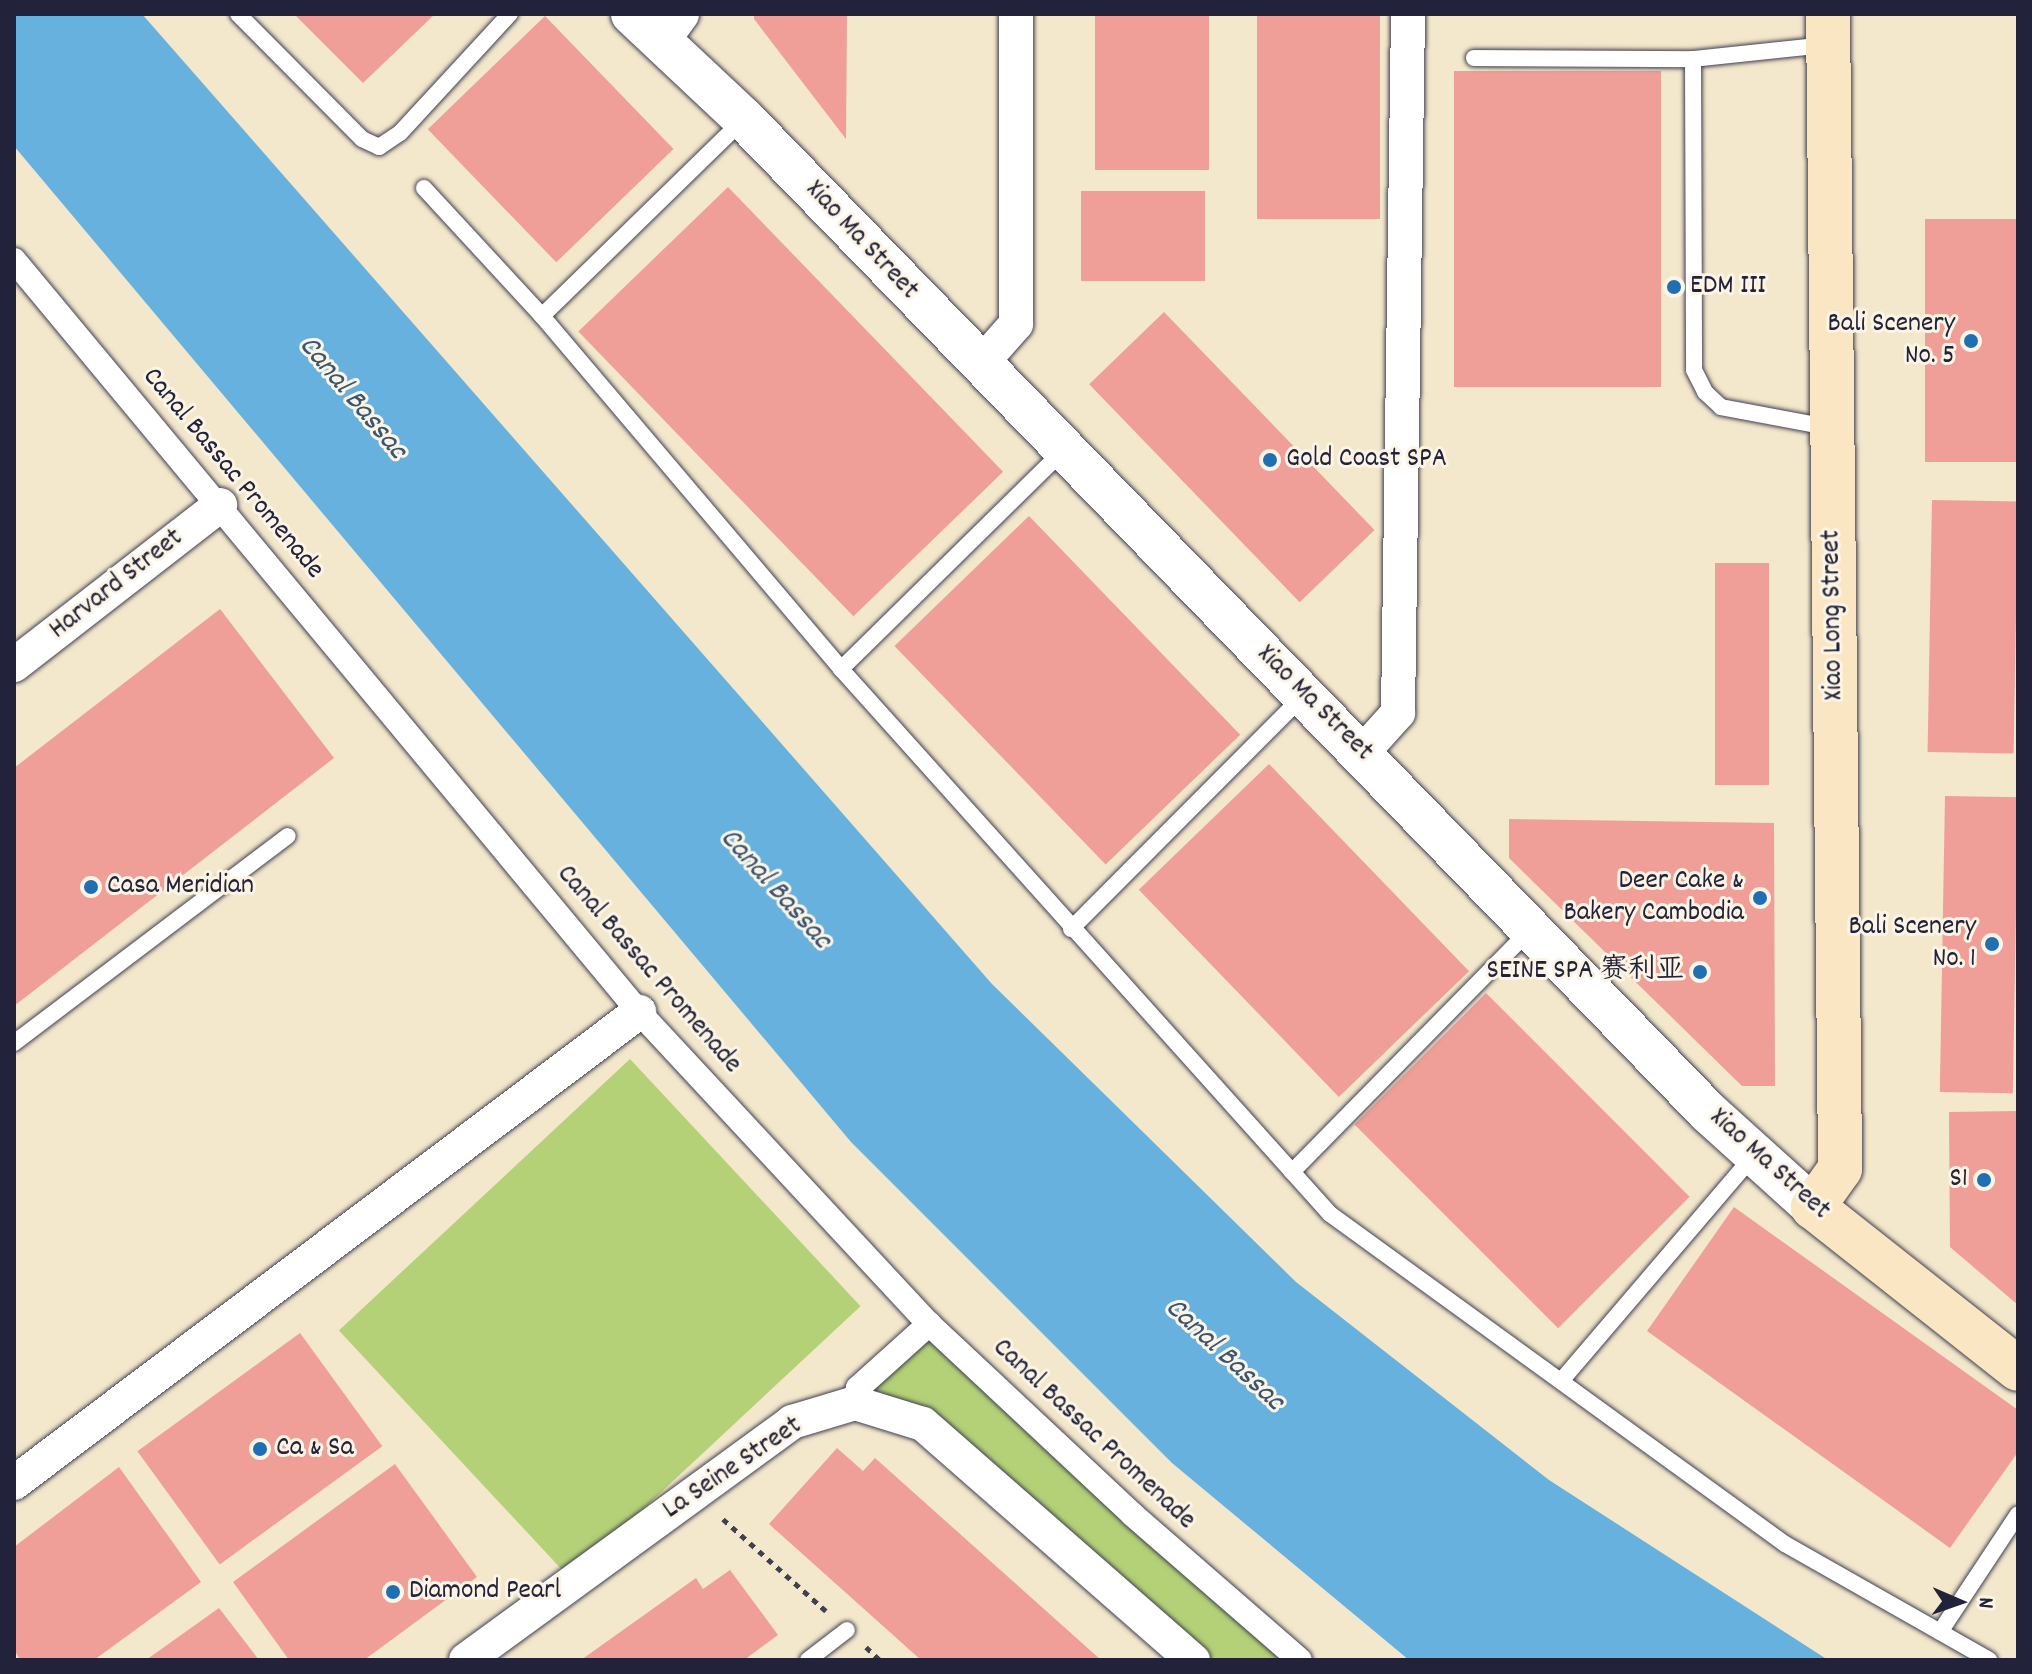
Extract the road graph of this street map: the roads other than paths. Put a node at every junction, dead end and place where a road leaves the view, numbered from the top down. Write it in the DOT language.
graph roads {
  1 [pos="238,14"];
  2 [pos="510,14"];
  3 [pos="632,14"];
  4 [pos="1016,14"];
  5 [pos="1408,14"];
  6 [pos="672,28"];
  7 [pos="1828,29"];
  8 [pos="1474,58"];
  9 [pos="1693,59"];
  10 [pos="744,119"];
  11 [pos="424,188"];
  12 [pos="14,260"];
  13 [pos="542,316"];
  14 [pos="979,366"];
  15 [pos="1832,429"];
  16 [pos="1064,450"];
  17 [pos="220,505"];
  18 [pos="14,665"];
  19 [pos="841,669"];
  20 [pos="1304,695"];
  21 [pos="1362,753"];
  22 [pos="288,836"];
  23 [pos="1071,929"];
  24 [pos="1531,929"];
  25 [pos="639,1012"];
  26 [pos="14,1043"];
  27 [pos="1755,1154"];
  28 [pos="1292,1172"];
  29 [pos="1813,1207"];
  30 [pos="929,1324"];
  31 [pos="2018,1369"];
  32 [pos="1561,1381"];
  33 [pos="855,1403"];
  34 [pos="14,1483"];
  35 [pos="2018,1514"];
  36 [pos="847,1630"];
  37 [pos="1940,1632"];
  38 [pos="466,1660"];
  39 [pos="808,1660"];
  40 [pos="1193,1660"];
  41 [pos="1300,1660"];
  42 [pos="1989,1660"];
  1 -- 2 [label="lane"];
  3 -- 6 [label="street, Xiao Ma Street"];
  4 -- 14 [label="street"];
  5 -- 21 [label="street"];
  6 -- 10 [label="street, Xiao Ma Street"];
  7 -- 9 [label="lane"];
  7 -- 15 [label="main road, Xiao Long Street"];
  8 -- 9 [label="lane"];
  9 -- 15 [label="lane"];
  10 -- 13 [label="lane"];
  10 -- 14 [label="street, Xiao Ma Street"];
  11 -- 13 [label="lane"];
  12 -- 17 [label="street, Canal Bassac Promenade"];
  13 -- 19 [label="lane"];
  14 -- 16 [label="street, Xiao Ma Street"];
  15 -- 29 [label="main road, Xiao Long Street"];
  16 -- 19 [label="lane"];
  16 -- 20 [label="street, Xiao Ma Street"];
  17 -- 18 [label="street, Harvard Street"];
  17 -- 25 [label="street, Canal Bassac Promenade"];
  19 -- 23 [label="lane"];
  20 -- 21 [label="street, Xiao Ma Street"];
  20 -- 23 [label="lane"];
  21 -- 24 [label="street, Xiao Ma Street"];
  22 -- 26 [label="lane"];
  23 -- 28 [label="lane"];
  24 -- 27 [label="street, Xiao Ma Street"];
  24 -- 28 [label="lane"];
  25 -- 30 [label="street, Canal Bassac Promenade"];
  25 -- 34 [label="street"];
  27 -- 29 [label="street, Xiao Ma Street"];
  27 -- 32 [label="lane"];
  28 -- 32 [label="lane"];
  29 -- 31 [label="main road, Xiao Ma Street"];
  30 -- 33 [label="street"];
  30 -- 41 [label="street, Canal Bassac Promenade"];
  32 -- 37 [label="lane"];
  33 -- 38 [label="street, La Seine Street"];
  33 -- 40 [label="street"];
  35 -- 37 [label="lane"];
  36 -- 39 [label="lane"];
  37 -- 42 [label="lane"];
}
